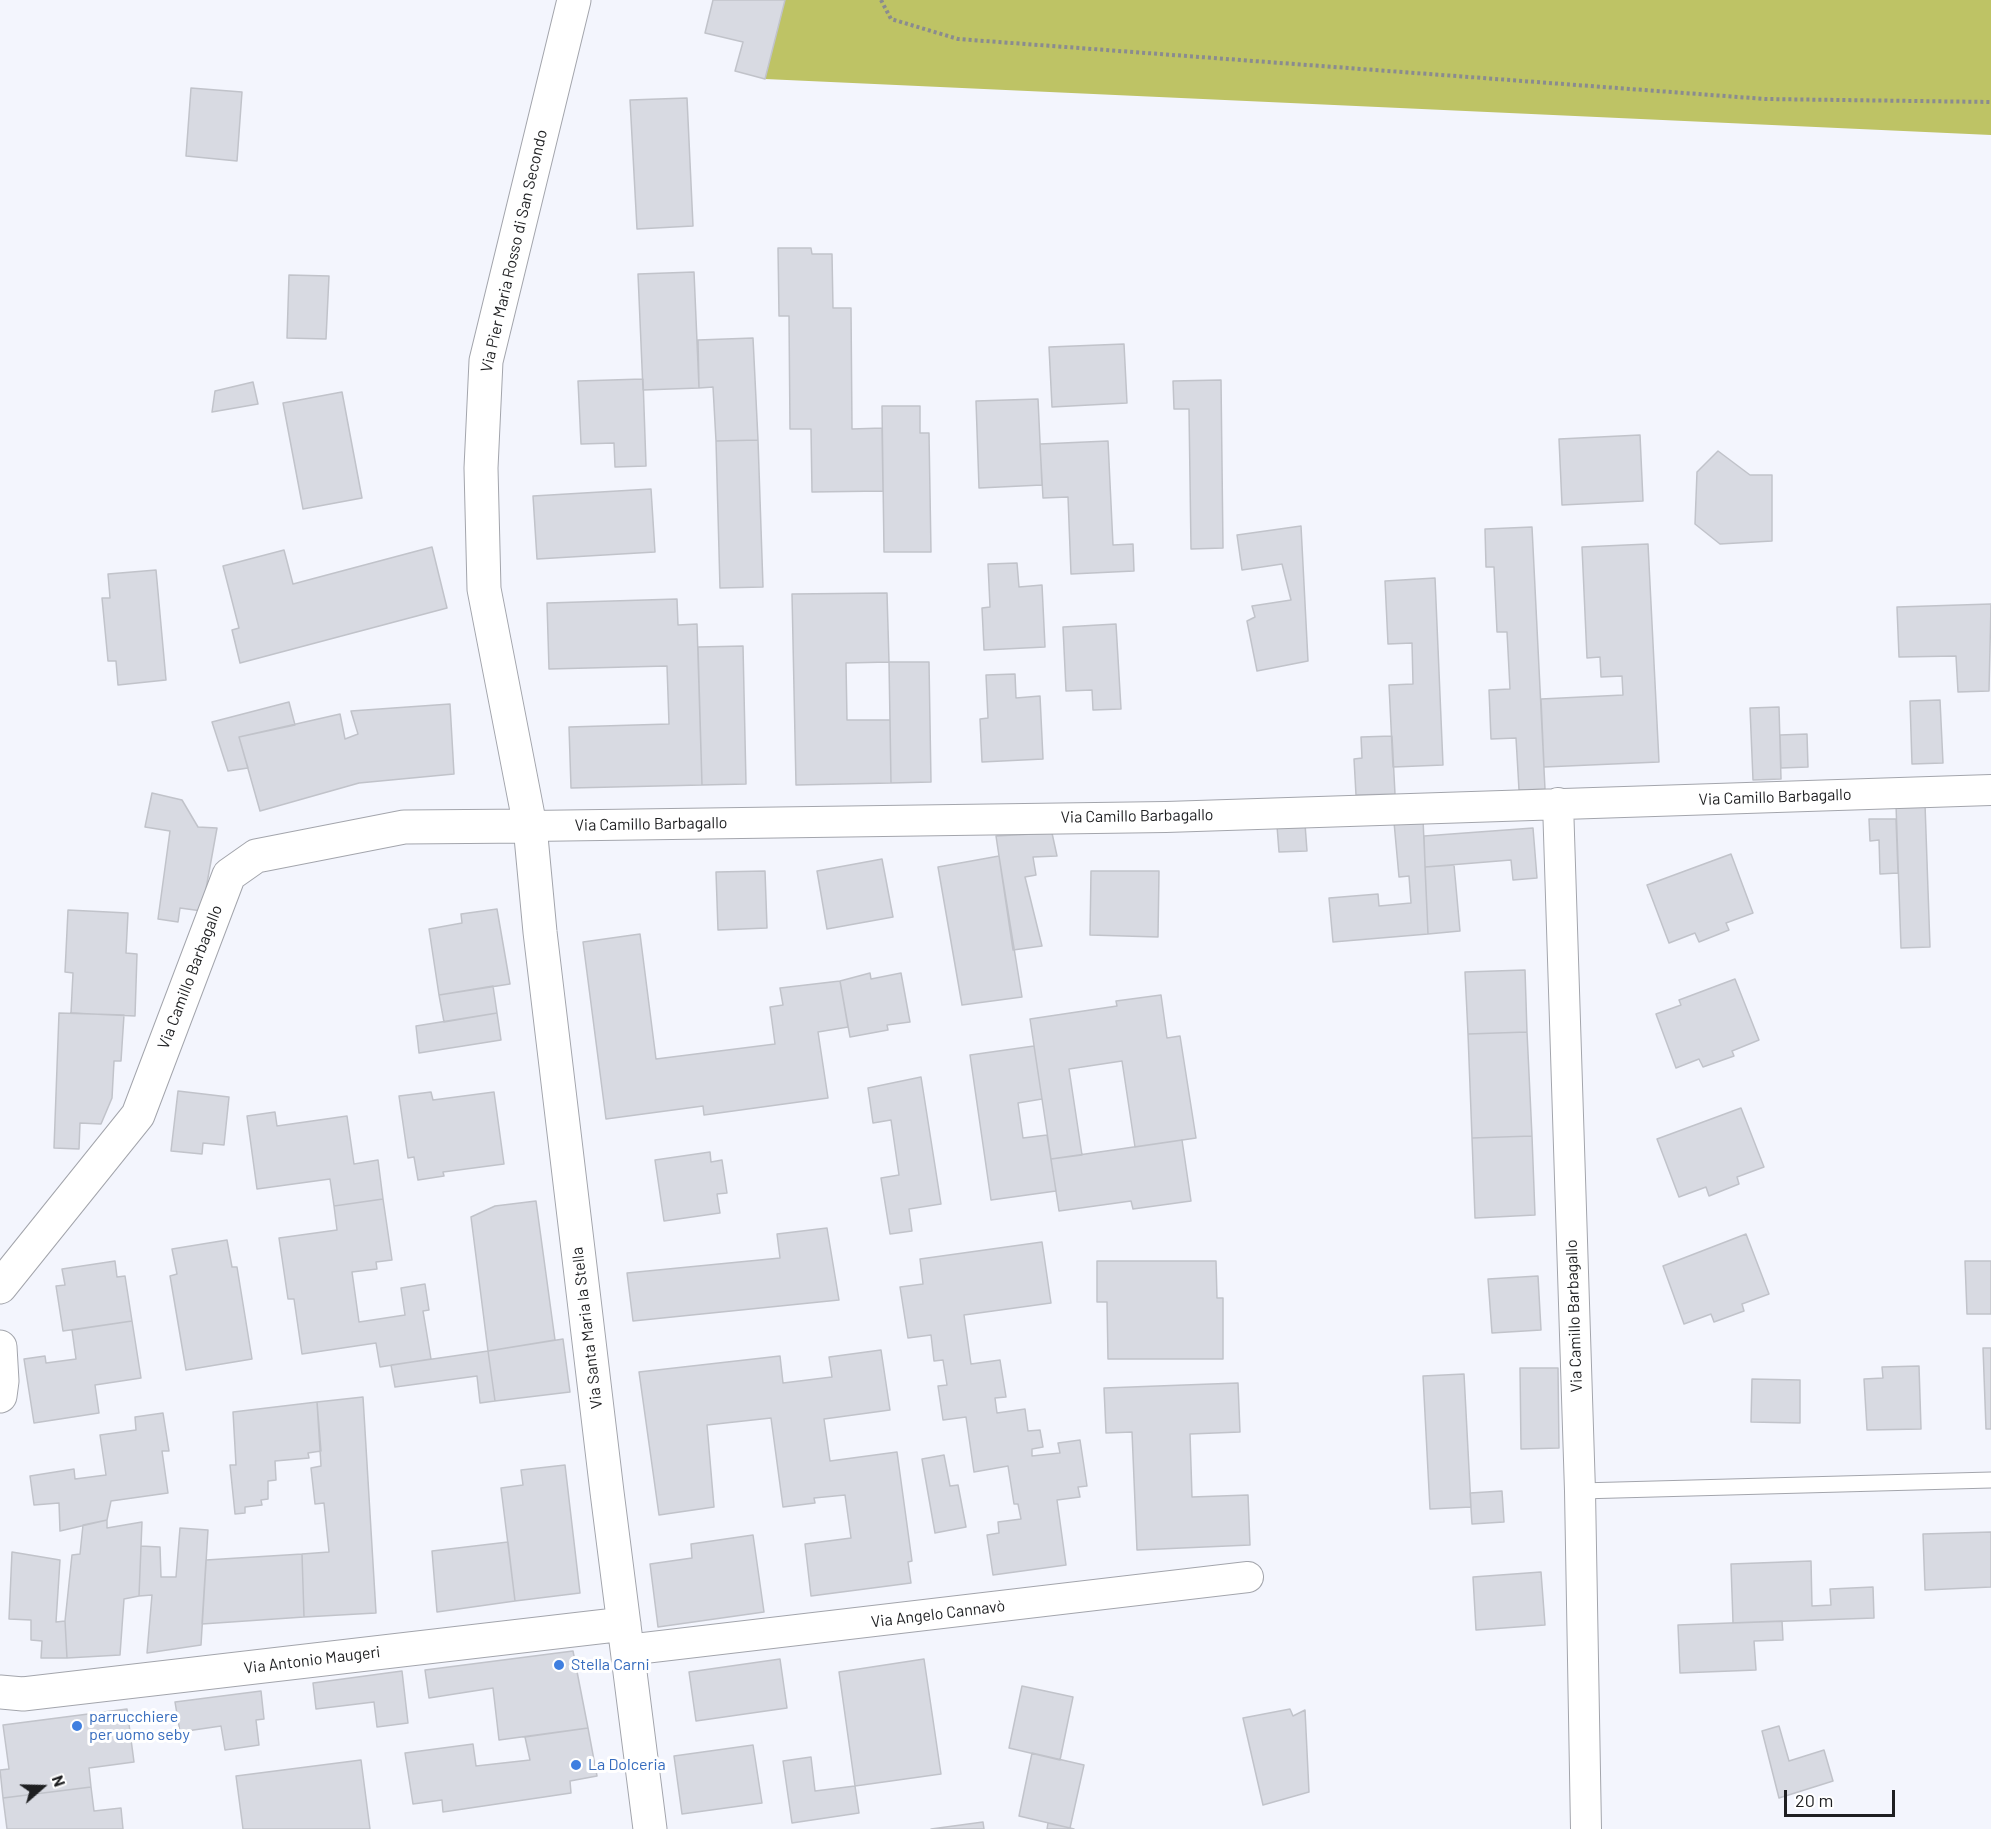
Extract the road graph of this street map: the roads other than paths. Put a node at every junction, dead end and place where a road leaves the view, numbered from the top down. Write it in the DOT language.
graph roads {
  1 [pos="574,0"];
  2 [pos="1991,790"];
  3 [pos="1558,803"];
  4 [pos="530,826"];
  5 [pos="0,1287"];
  6 [pos="0,1347"];
  7 [pos="0,1396"];
  8 [pos="1991,1480"];
  9 [pos="1580,1491"];
  10 [pos="1248,1577"];
  11 [pos="625,1637"];
  12 [pos="0,1692"];
  13 [pos="650,1829"];
  14 [pos="1586,1829"];
  1 -- 4 [label="street, Via Pier Maria Rosso di San Secondo"];
  2 -- 3 [label="street, Via Camillo Barbagallo"];
  3 -- 4 [label="street, Via Camillo Barbagallo"];
  3 -- 9 [label="street, Via Camillo Barbagallo"];
  4 -- 5 [label="street, Via Camillo Barbagallo"];
  4 -- 11 [label="street, Via Santa Maria la Stella"];
  6 -- 7 [label="street"];
  8 -- 9 [label="lane"];
  9 -- 14 [label="street, Via Camillo Barbagallo"];
  10 -- 11 [label="street, Via Angelo Cannavò"];
  11 -- 12 [label="street, Via Antonio Maugeri"];
  11 -- 13 [label="street, Via Santa Maria la Stella"];
}
